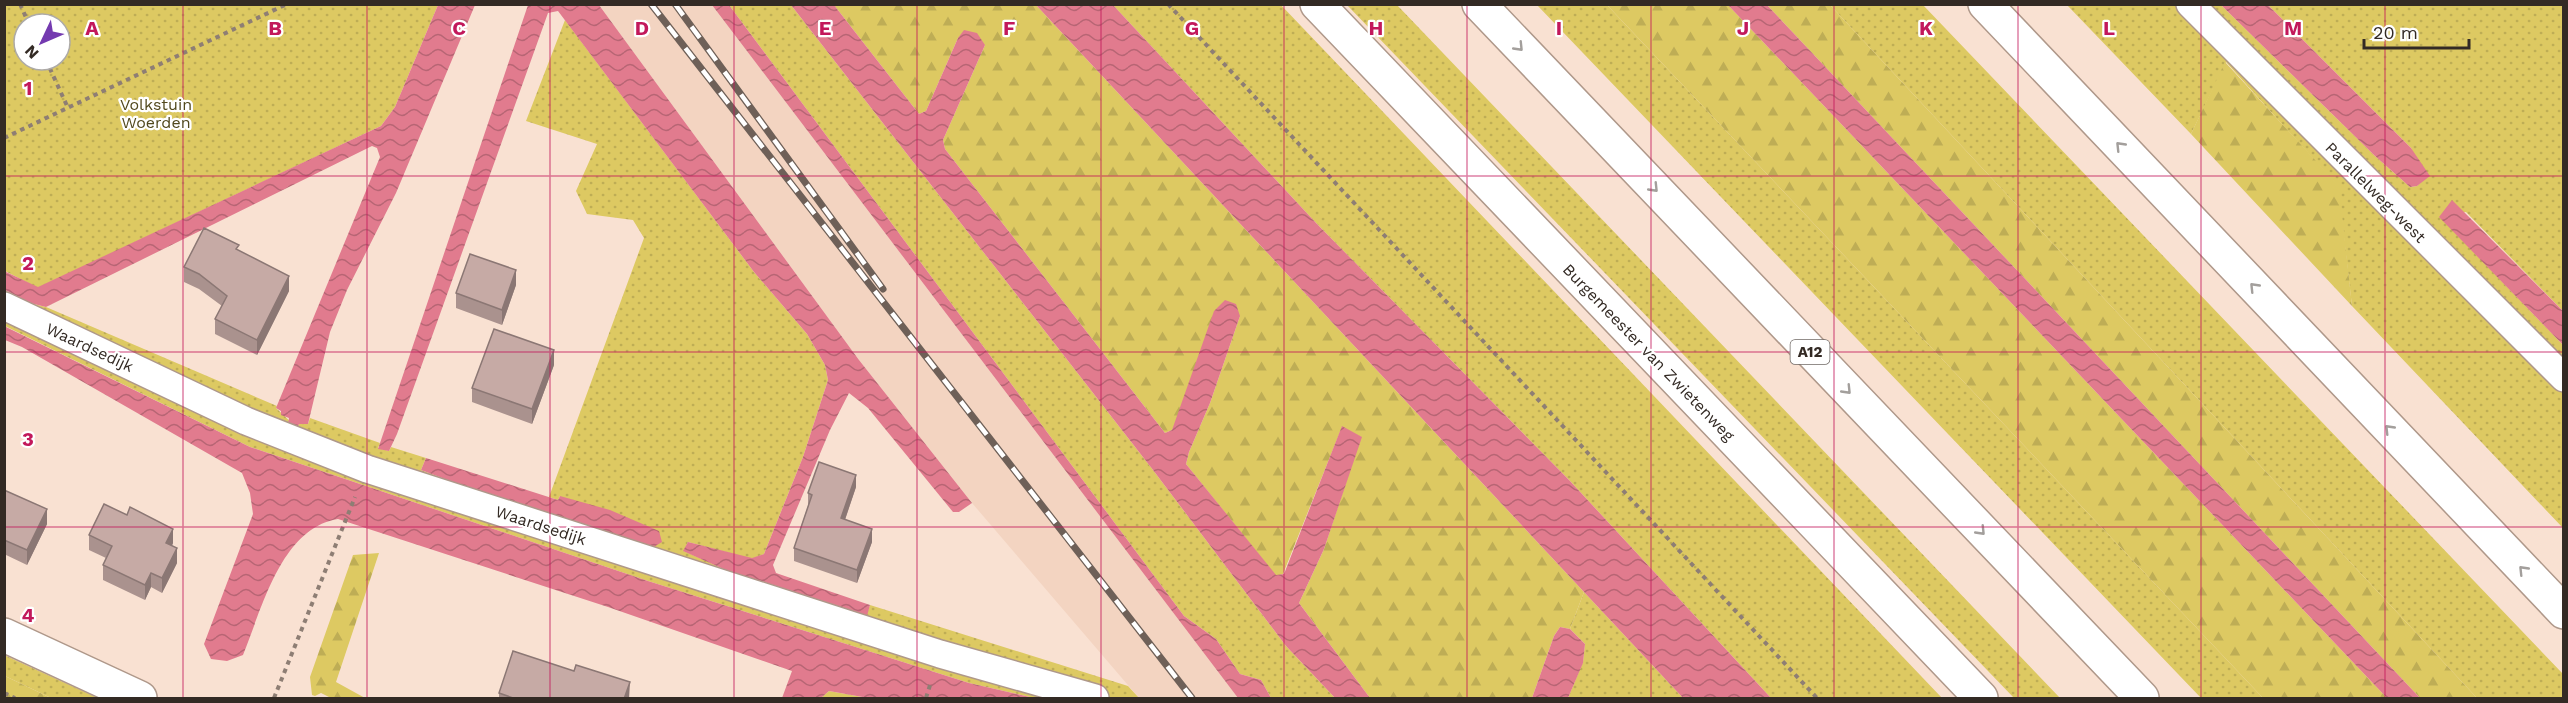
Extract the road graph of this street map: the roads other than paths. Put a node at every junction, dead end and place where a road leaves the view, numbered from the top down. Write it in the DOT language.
graph roads {
  1 [pos="1317,4"];
  2 [pos="1479,4"];
  3 [pos="1985,4"];
  4 [pos="2190,4"];
  5 [pos="4,306"];
  6 [pos="2564,378"];
  7 [pos="2564,612"];
  8 [pos="4,634"];
  9 [pos="140,699"];
  10 [pos="1095,699"];
  11 [pos="1981,699"];
  12 [pos="2142,699"];
  1 -- 11 [label="main road, Burgemeester van Zwietenweg"];
  2 -- 12 [label="main road, A12, one-way"];
  7 -- 3 [label="main road, one-way"];
  4 -- 6 [label="street, Parallelweg-west"];
  5 -- 10 [label="street, Waardsedijk"];
  8 -- 9 [label="main road"];
}
